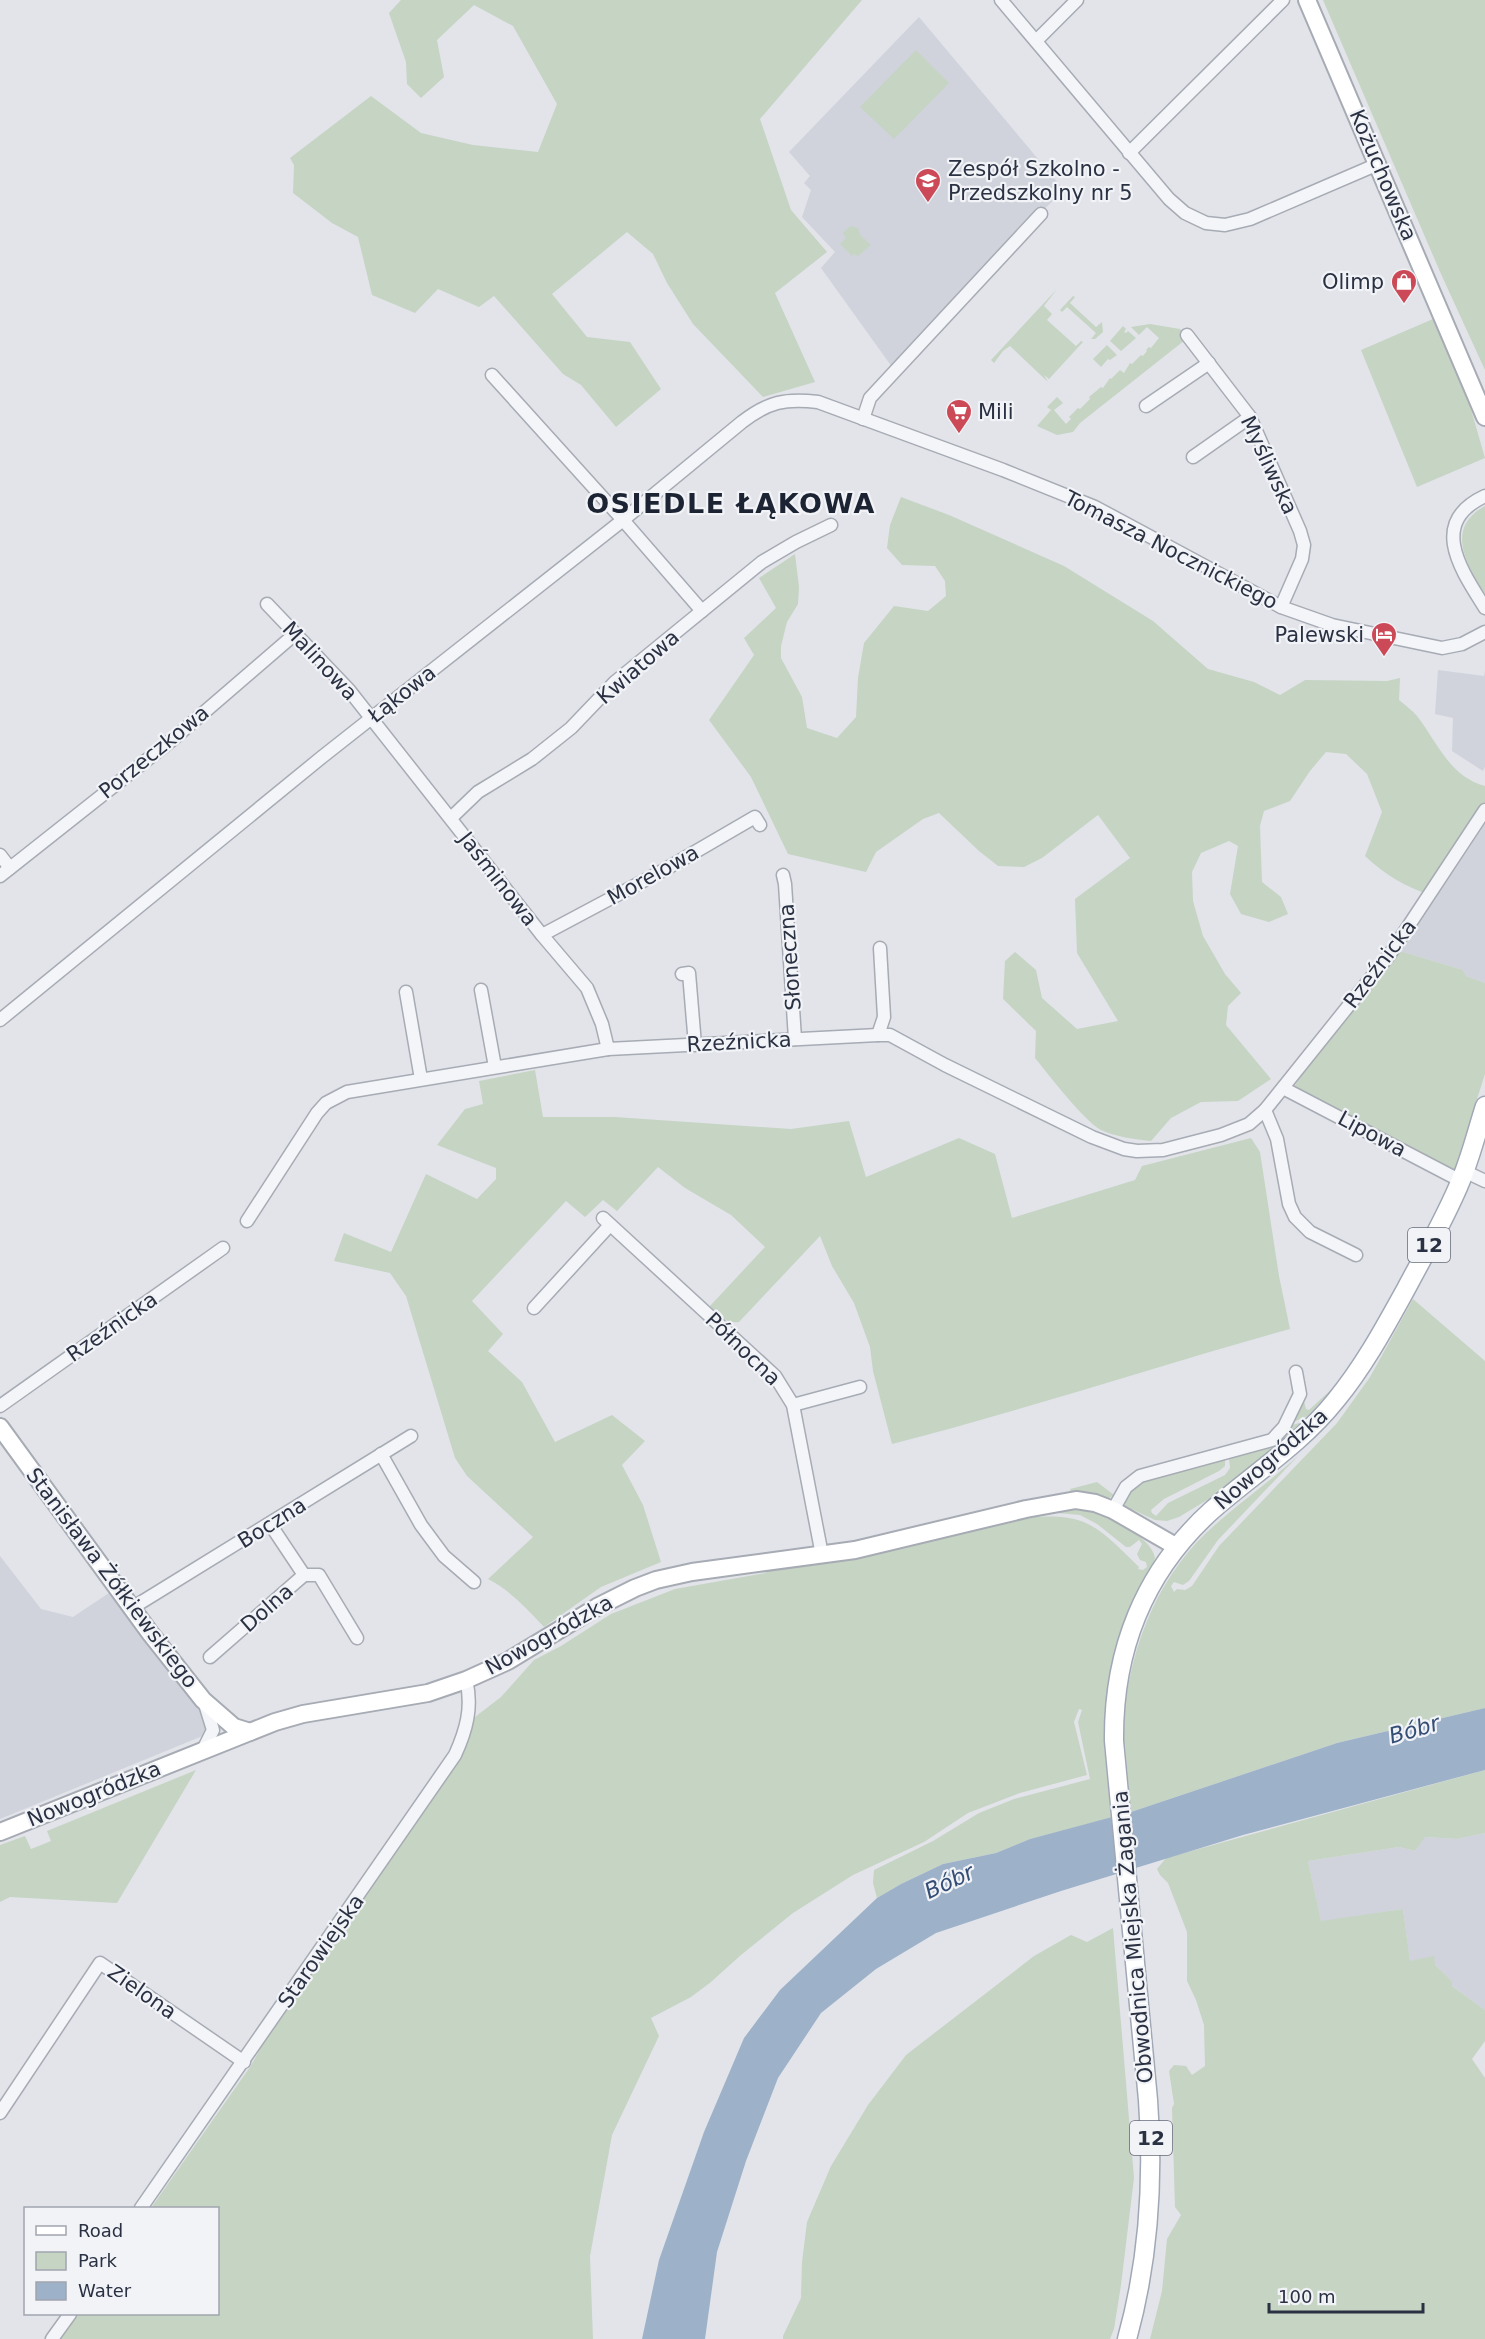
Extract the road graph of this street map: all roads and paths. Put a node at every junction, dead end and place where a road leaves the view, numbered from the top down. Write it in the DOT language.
graph roads {
  1 [pos="1001,0"];
  2 [pos="1077,0"];
  3 [pos="1283,0"];
  4 [pos="1307,0"];
  5 [pos="1036,41"];
  6 [pos="1129,153"];
  7 [pos="1378,164"];
  8 [pos="1041,214"];
  9 [pos="1187,335"];
  10 [pos="1209,363"];
  11 [pos="492,375"];
  12 [pos="818,402"];
  13 [pos="1146,406"];
  14 [pos="1250,417"];
  15 [pos="1485,417"];
  16 [pos="863,419"];
  17 [pos="1193,457"];
  18 [pos="1485,496"];
  19 [pos="623,520"];
  20 [pos="831,525"];
  21 [pos="267,604"];
  22 [pos="1281,607"];
  23 [pos="1485,608"];
  24 [pos="702,611"];
  25 [pos="1485,632"];
  26 [pos="295,634"];
  27 [pos="371,718"];
  28 [pos="1485,810"];
  29 [pos="451,818"];
  30 [pos="760,825"];
  31 [pos="0,855"];
  32 [pos="5,872"];
  33 [pos="783,875"];
  34 [pos="542,935"];
  35 [pos="880,948"];
  36 [pos="682,974"];
  37 [pos="481,990"];
  38 [pos="406,992"];
  39 [pos="0,1020"];
  40 [pos="878,1035"];
  41 [pos="795,1039"];
  42 [pos="695,1045"];
  43 [pos="608,1048"];
  44 [pos="495,1067"];
  45 [pos="421,1079"];
  46 [pos="1283,1088"];
  47 [pos="1485,1106"];
  48 [pos="1265,1110"];
  49 [pos="1463,1176"];
  50 [pos="1485,1181"];
  51 [pos="248,1221"];
  52 [pos="223,1248"];
  53 [pos="1356,1255"];
  54 [pos="534,1308"];
  55 [pos="1296,1372"];
  56 [pos="860,1387"];
  57 [pos="793,1405"];
  58 [pos="0,1406"];
  59 [pos="0,1426"];
  60 [pos="411,1436"];
  61 [pos="381,1454"];
  62 [pos="1113,1510"];
  63 [pos="270,1524"];
  64 [pos="1177,1546"];
  65 [pos="822,1555"];
  66 [pos="304,1575"];
  67 [pos="474,1582"];
  68 [pos="132,1608"];
  69 [pos="357,1638"];
  70 [pos="210,1657"];
  71 [pos="466,1680"];
  72 [pos="203,1700"];
  73 [pos="249,1732"];
  74 [pos="203,1750"];
  75 [pos="0,1833"];
  76 [pos="244,2062"];
  77 [pos="0,2113"];
  78 [pos="142,2207"];
  79 [pos="69,2315"];
  80 [pos="52,2339"];
  81 [pos="1127,2339"];
  1 -- 5 [label="street"];
  2 -- 5 [label="street"];
  3 -- 6 [label="street"];
  4 -- 7 [label="main road, Kożuchowska"];
  5 -- 6 [label="street"];
  6 -- 7 [label="street"];
  7 -- 15 [label="main road, Kożuchowska"];
  8 -- 16 [label="street"];
  9 -- 10 [label="street, Myśliwska"];
  10 -- 13 [label="street"];
  10 -- 14 [label="street, Myśliwska"];
  11 -- 19 [label="street"];
  12 -- 16 [label="street, Tomasza Nocznickiego"];
  12 -- 19 [label="street, Łąkowa"];
  14 -- 17 [label="street"];
  14 -- 22 [label="street, Myśliwska"];
  16 -- 22 [label="street, Tomasza Nocznickiego"];
  18 -- 23 [label="street"];
  19 -- 24 [label="street"];
  19 -- 27 [label="street, Łąkowa"];
  20 -- 24 [label="street, Kwiatowa"];
  21 -- 26 [label="street, Malinowa"];
  22 -- 25 [label="street, Tomasza Nocznickiego"];
  24 -- 29 [label="street, Kwiatowa"];
  26 -- 27 [label="street, Malinowa"];
  26 -- 32 [label="street, Porzeczkowa"];
  27 -- 29 [label="street, Jaśminowa"];
  27 -- 39 [label="street, Łąkowa"];
  28 -- 46 [label="street, Rzeźnicka"];
  29 -- 34 [label="street, Jaśminowa"];
  30 -- 34 [label="street, Morelowa"];
  31 -- 32 [label="street, Porzeczkowa"];
  33 -- 41 [label="street, Słoneczna"];
  34 -- 43 [label="street, Jaśminowa"];
  35 -- 40 [label="street"];
  36 -- 42 [label="street"];
  37 -- 44 [label="street"];
  38 -- 45 [label="street"];
  40 -- 41 [label="street, Rzeźnicka"];
  40 -- 48 [label="street, Rzeźnicka"];
  41 -- 42 [label="street, Rzeźnicka"];
  42 -- 43 [label="street, Rzeźnicka"];
  43 -- 44 [label="street, Rzeźnicka"];
  44 -- 45 [label="street, Rzeźnicka"];
  45 -- 51 [label="street, Rzeźnicka"];
  46 -- 48 [label="street, Rzeźnicka"];
  46 -- 49 [label="street, Lipowa"];
  47 -- 49 [label="main road, Nowogródzka / 12"];
  48 -- 53 [label="street"];
  49 -- 50 [label="street, Lipowa"];
  49 -- 64 [label="main road, Nowogródzka / 12"];
  52 -- 58 [label="street, Rzeźnicka"];
  54 -- 57 [label="street, Północna"];
  55 -- 62 [label="street, Nowogródzka"];
  56 -- 57 [label="street"];
  57 -- 65 [label="street, Północna"];
  59 -- 68 [label="main road, Stanisława Żółkiewskiego"];
  60 -- 61 [label="street, Boczna"];
  61 -- 63 [label="street, Boczna"];
  61 -- 67 [label="street"];
  62 -- 64 [label="main road, Nowogródzka"];
  62 -- 65 [label="main road, Nowogródzka"];
  63 -- 66 [label="street, Dolna"];
  63 -- 68 [label="street, Boczna"];
  64 -- 81 [label="main road, Obwodnica Miejska Żagania / 12"];
  65 -- 71 [label="main road, Nowogródzka"];
  66 -- 69 [label="street"];
  66 -- 70 [label="street, Dolna"];
  68 -- 72 [label="main road, Stanisława Żółkiewskiego"];
  71 -- 73 [label="main road, Nowogródzka"];
  71 -- 76 [label="street, Starowiejska"];
  72 -- 73 [label="main road, Stanisława Żółkiewskiego"];
  72 -- 74 [label="street, Stanisława Żółkiewskiego"];
  73 -- 74 [label="main road, Nowogródzka"];
  74 -- 75 [label="main road, Nowogródzka"];
  76 -- 77 [label="street, Zielona"];
  76 -- 78 [label="street, Starowiejska"];
  79 -- 80 [label="street"];
}
